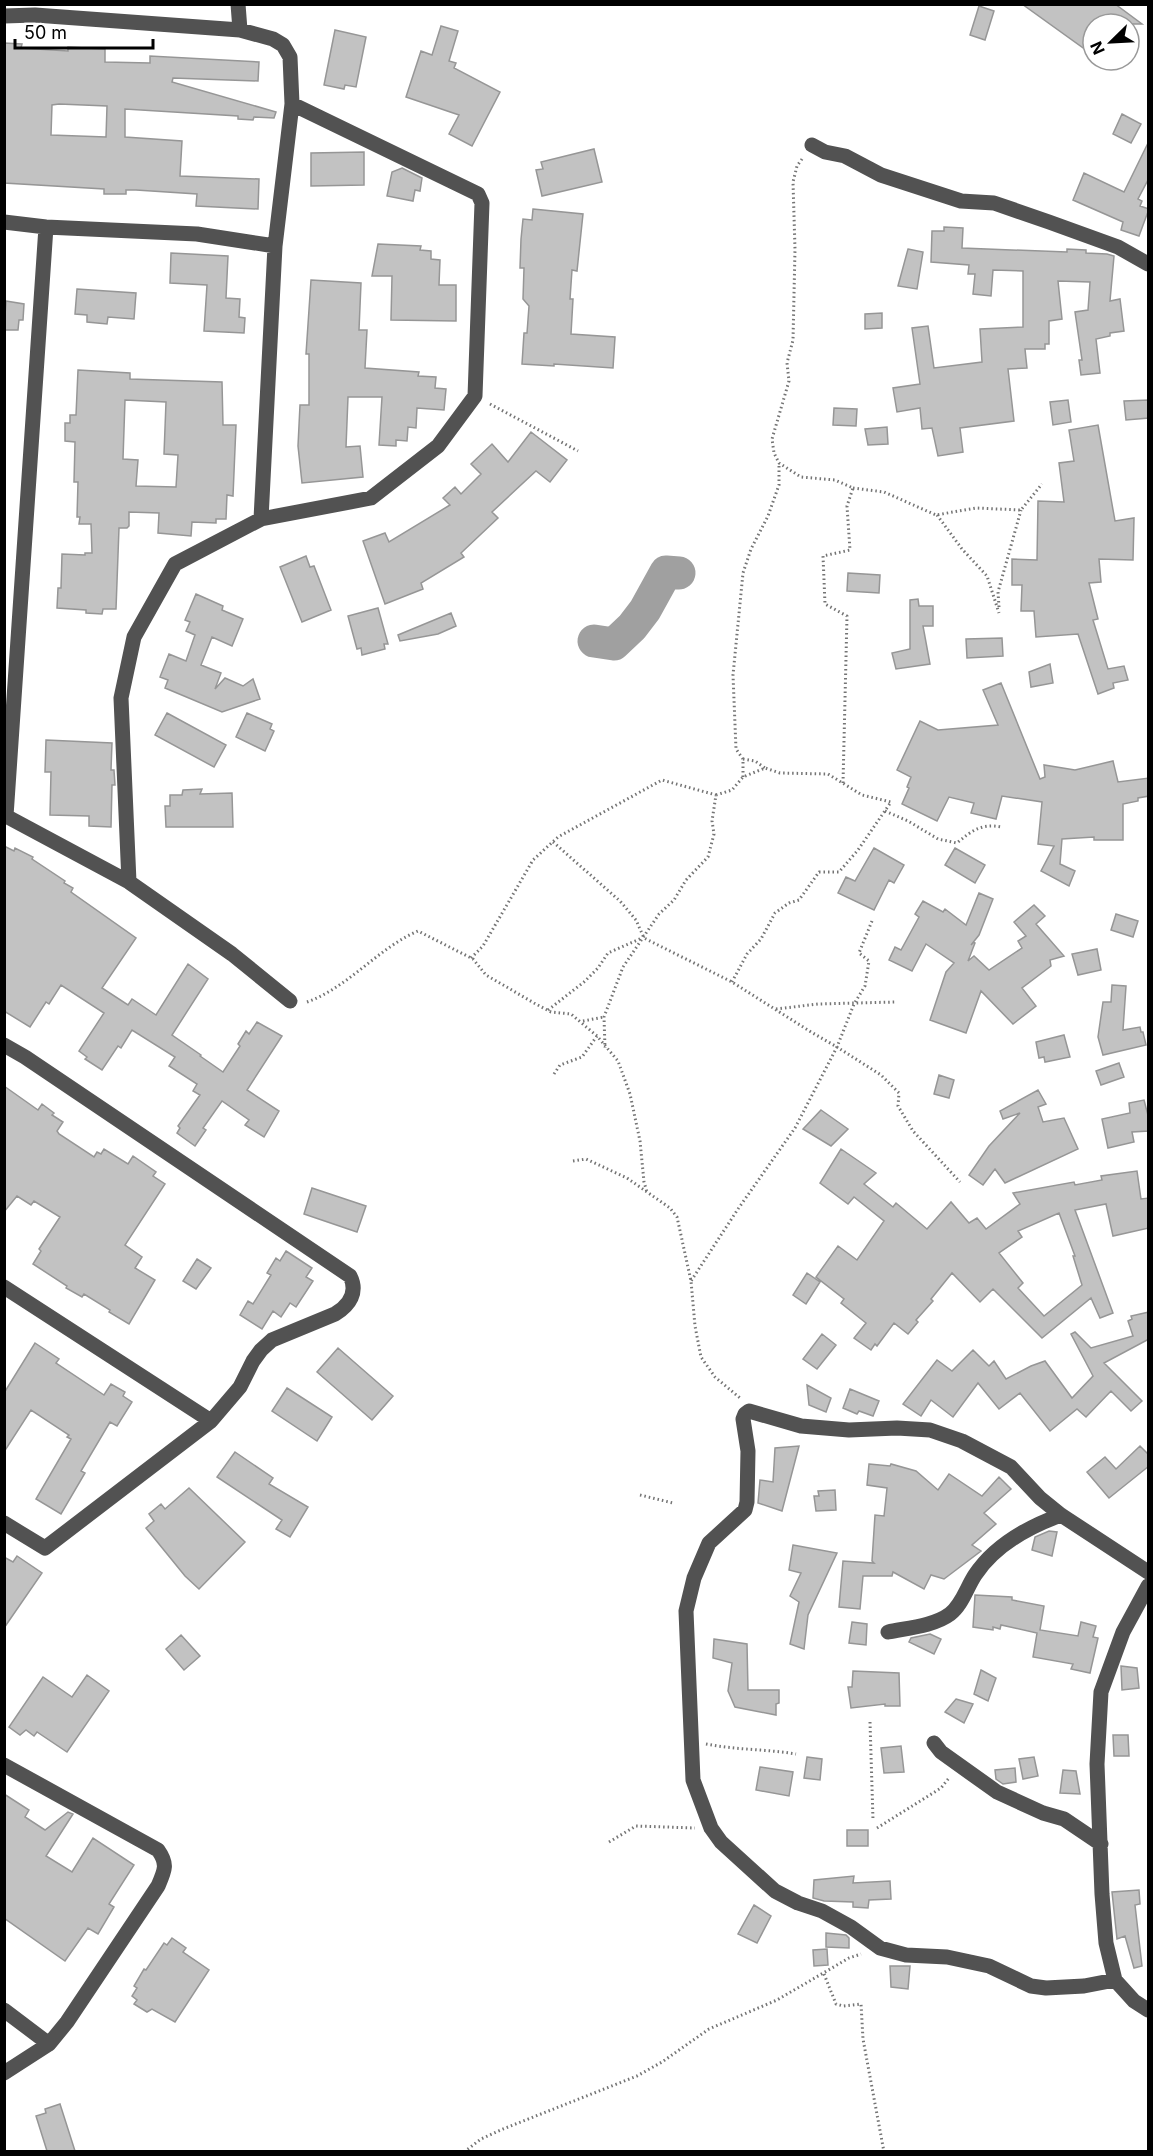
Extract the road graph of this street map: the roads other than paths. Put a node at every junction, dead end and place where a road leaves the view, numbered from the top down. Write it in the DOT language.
graph roads {
  1 [pos="238,4"];
  2 [pos="35,10"];
  3 [pos="4,16"];
  4 [pos="240,30"];
  5 [pos="292,104"];
  6 [pos="812,145"];
  7 [pos="4,222"];
  8 [pos="46,227"];
  9 [pos="275,246"];
  10 [pos="1149,264"];
  11 [pos="261,519"];
  12 [pos="5,816"];
  13 [pos="129,882"];
  14 [pos="290,1001"];
  15 [pos="4,1045"];
  16 [pos="4,1287"];
  17 [pos="211,1421"];
  18 [pos="1061,1515"];
  19 [pos="4,1522"];
  20 [pos="1149,1572"];
  21 [pos="1149,1586"];
  22 [pos="888,1632"];
  23 [pos="934,1743"];
  24 [pos="4,1765"];
  25 [pos="1101,1844"];
  26 [pos="1115,1980"];
  27 [pos="4,2010"];
  28 [pos="1149,2010"];
  29 [pos="49,2044"];
  30 [pos="4,2073"];
  1 -- 4 [label="street"];
  2 -- 3 [label="street"];
  2 -- 4 [label="street"];
  4 -- 5 [label="street"];
  5 -- 9 [label="street"];
  5 -- 11 [label="street"];
  6 -- 10 [label="street"];
  7 -- 8 [label="street"];
  8 -- 9 [label="street"];
  8 -- 12 [label="street"];
  9 -- 11 [label="street"];
  11 -- 13 [label="street"];
  12 -- 13 [label="street"];
  13 -- 14 [label="street"];
  15 -- 17 [label="street"];
  16 -- 17 [label="street"];
  17 -- 19 [label="street"];
  18 -- 20 [label="street"];
  18 -- 22 [label="street"];
  18 -- 26 [label="street"];
  21 -- 25 [label="street"];
  23 -- 25 [label="street"];
  24 -- 29 [label="street"];
  25 -- 26 [label="street"];
  26 -- 28 [label="street"];
  27 -- 29 [label="street"];
  29 -- 30 [label="street"];
}
